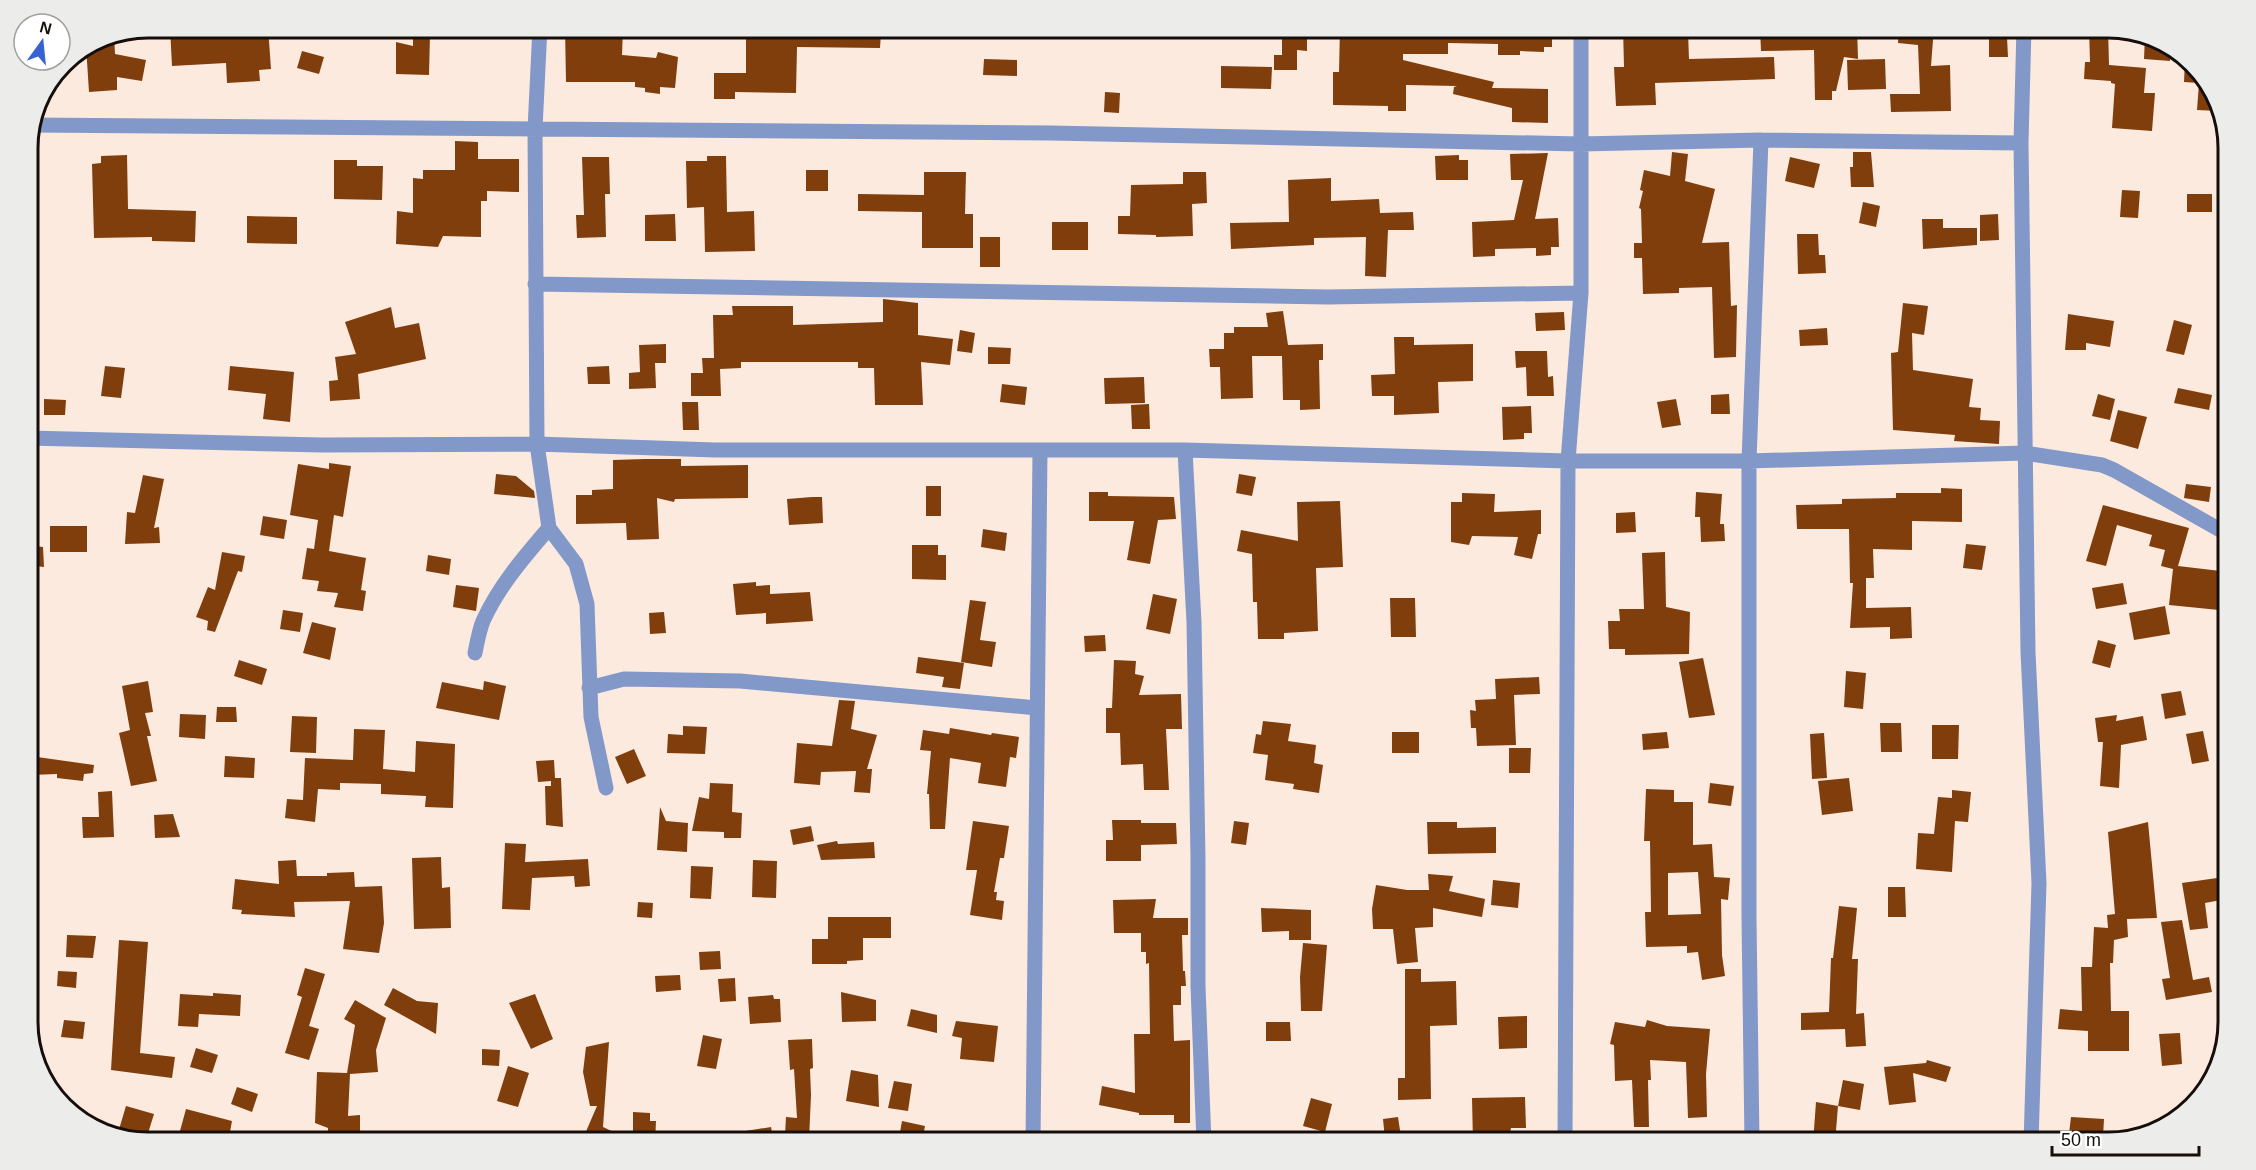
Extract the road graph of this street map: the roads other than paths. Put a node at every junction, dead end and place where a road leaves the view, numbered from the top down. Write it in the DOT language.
graph roads {
  1 [pos="539,38"];
  2 [pos="1581,38"];
  3 [pos="2024,38"];
  4 [pos="40,125"];
  5 [pos="535,129"];
  6 [pos="1761,140"];
  7 [pos="2021,143"];
  8 [pos="1580,144"];
  9 [pos="535,284"];
  10 [pos="1581,293"];
  11 [pos="38,438"];
  12 [pos="537,444"];
  13 [pos="1040,450"];
  14 [pos="1185,450"];
  15 [pos="2025,453"];
  16 [pos="1568,461"];
  17 [pos="1749,461"];
  18 [pos="549,528"];
  19 [pos="2218,529"];
  20 [pos="475,653"];
  21 [pos="589,688"];
  22 [pos="1037,708"];
  23 [pos="606,788"];
  24 [pos="1033,1132"];
  25 [pos="1204,1132"];
  26 [pos="1565,1132"];
  27 [pos="1752,1132"];
  28 [pos="2031,1132"];
  1 -- 5 [label="street"];
  2 -- 8 [label="street"];
  3 -- 7 [label="street"];
  4 -- 5 [label="street"];
  5 -- 8 [label="street"];
  5 -- 9 [label="street"];
  6 -- 7 [label="street"];
  6 -- 8 [label="street"];
  6 -- 17 [label="street"];
  7 -- 15 [label="street"];
  8 -- 10 [label="street"];
  9 -- 10 [label="street"];
  9 -- 12 [label="street"];
  10 -- 16 [label="street"];
  11 -- 12 [label="street"];
  12 -- 13 [label="street"];
  12 -- 18 [label="street"];
  13 -- 14 [label="street"];
  13 -- 22 [label="street"];
  14 -- 16 [label="street"];
  14 -- 25 [label="street"];
  15 -- 17 [label="street"];
  15 -- 19 [label="street"];
  15 -- 28 [label="street"];
  16 -- 17 [label="street"];
  16 -- 26 [label="street"];
  17 -- 27 [label="street"];
  18 -- 20 [label="street"];
  18 -- 21 [label="street"];
  21 -- 22 [label="street"];
  21 -- 23 [label="street"];
  22 -- 24 [label="street"];
}
